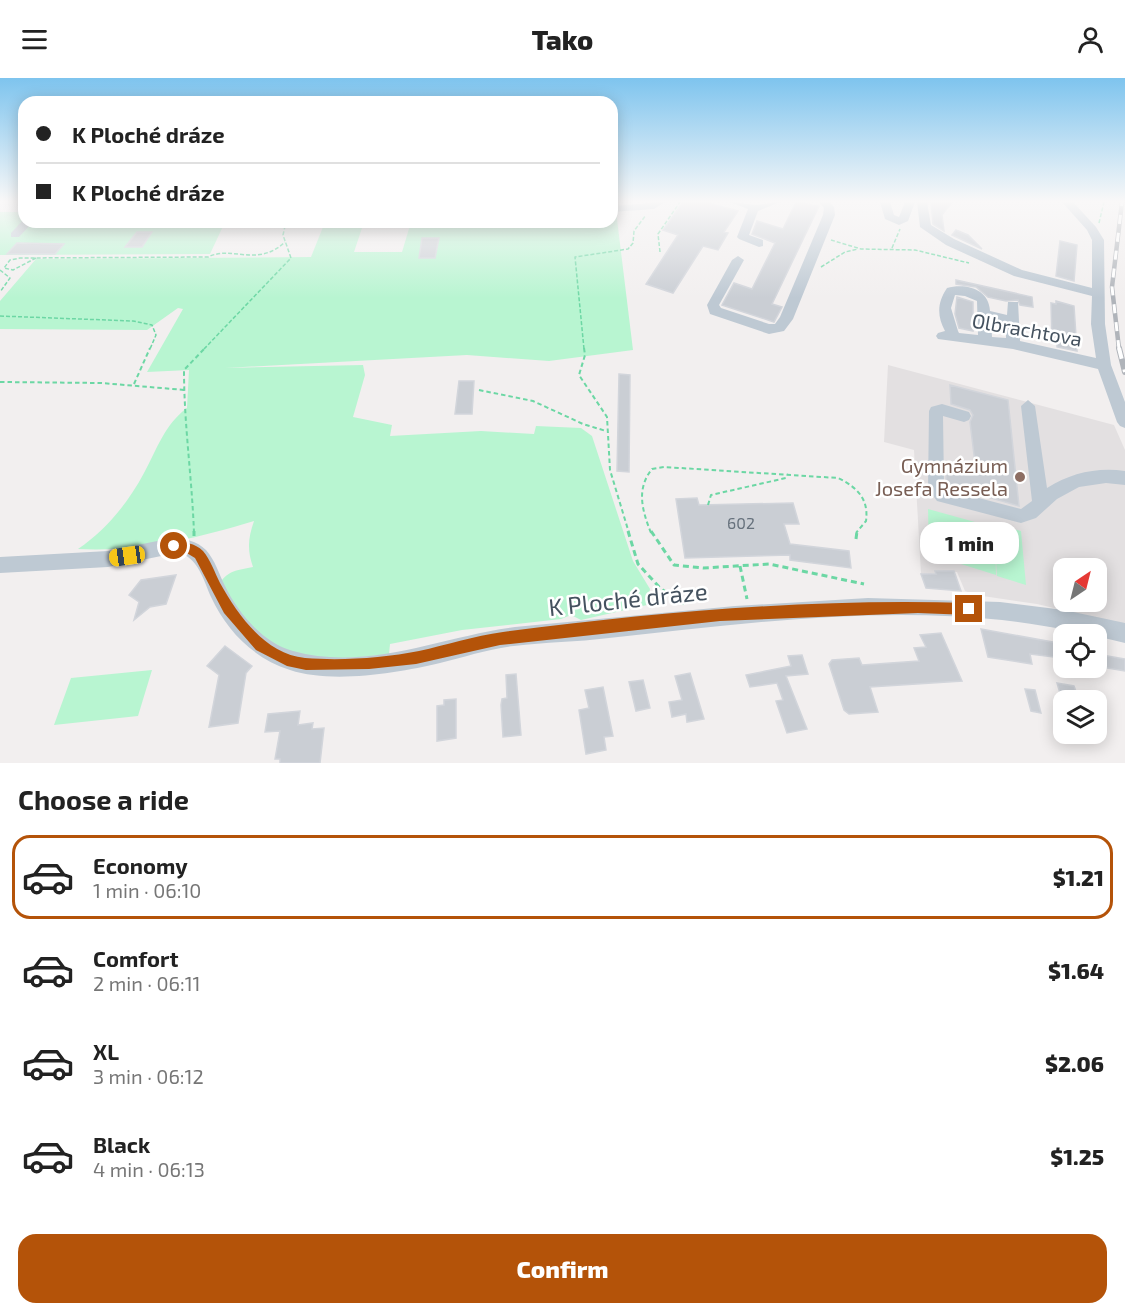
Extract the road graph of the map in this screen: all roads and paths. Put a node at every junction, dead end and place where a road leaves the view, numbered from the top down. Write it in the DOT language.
graph roads {
  1 [pos="283,234"];
  2 [pos="634,234"];
  3 [pos="658,234"];
  4 [pos="744,234"];
  5 [pos="821,234"];
  6 [pos="898,234"];
  7 [pos="937,234"];
  8 [pos="1095,234"];
  9 [pos="820,237"];
  10 [pos="285,242"];
  11 [pos="759,243"];
  12 [pos="892,248"];
  13 [pos="861,249"];
  14 [pos="660,252"];
  15 [pos="36,258"];
  16 [pos="738,260"];
  17 [pos="974,264"];
  18 [pos="0,270"];
  19 [pos="13,270"];
  20 [pos="806,271"];
  21 [pos="10,278"];
  22 [pos="0,292"];
  23 [pos="1096,293"];
  24 [pos="1013,305"];
  25 [pos="984,314"];
  26 [pos="0,316"];
  27 [pos="1013,321"];
  28 [pos="985,340"];
  29 [pos="1013,344"];
  30 [pos="1104,365"];
  31 [pos="0,382"];
  32 [pos="134,384"];
  33 [pos="185,390"];
  34 [pos="479,390"];
  35 [pos="1028,406"];
  36 [pos="964,416"];
  37 [pos="1125,422"];
  38 [pos="606,431"];
  39 [pos="788,474"];
  40 [pos="1125,478"];
  41 [pos="1041,504"];
  42 [pos="708,505"];
  43 [pos="856,539"];
  44 [pos="193,550"];
  45 [pos="0,565"];
  46 [pos="740,565"];
  47 [pos="864,584"];
  48 [pos="750,613"];
  49 [pos="695,617"];
  50 [pos="1125,633"];
  1 -- 10 [label="path"];
  2 -- 38 [label="path"];
  3 -- 14 [label="path"];
  4 -- 11 [label="street"];
  5 -- 9 [label="street"];
  6 -- 12 [label="path"];
  7 -- 23 [label="street"];
  8 -- 23 [label="street, Olbrachtova"];
  9 -- 13 [label="path"];
  9 -- 20 [label="street"];
  10 -- 15 [label="path"];
  10 -- 33 [label="path"];
  12 -- 13 [label="path"];
  12 -- 17 [label="path"];
  13 -- 20 [label="path"];
  15 -- 19 [label="path"];
  15 -- 19 [label="path"];
  16 -- 20 [label="street"];
  18 -- 21 [label="path"];
  19 -- 21 [label="path"];
  21 -- 22 [label="path"];
  23 -- 30 [label="street, Olbrachtova"];
  24 -- 27 [label="street"];
  25 -- 27 [label="street"];
  25 -- 28 [label="street"];
  25 -- 28 [label="street, Olbrachtova"];
  26 -- 32 [label="path"];
  27 -- 29 [label="street"];
  28 -- 29 [label="street, Olbrachtova"];
  29 -- 30 [label="street, Olbrachtova"];
  30 -- 37 [label="street, Olbrachtova"];
  31 -- 32 [label="path"];
  32 -- 33 [label="path"];
  33 -- 44 [label="path"];
  34 -- 38 [label="path"];
  35 -- 41 [label="street"];
  36 -- 41 [label="street"];
  38 -- 49 [label="path"];
  39 -- 42 [label="path"];
  39 -- 43 [label="path"];
  39 -- 46 [label="path"];
  40 -- 41 [label="street"];
  44 -- 45 [label="street"];
  44 -- 49 [label="street, K Ploché dráze"];
  46 -- 47 [label="path"];
  46 -- 48 [label="path"];
  48 -- 49 [label="street, K Ploché dráze"];
  48 -- 50 [label="street, K Ploché dráze"];
}
